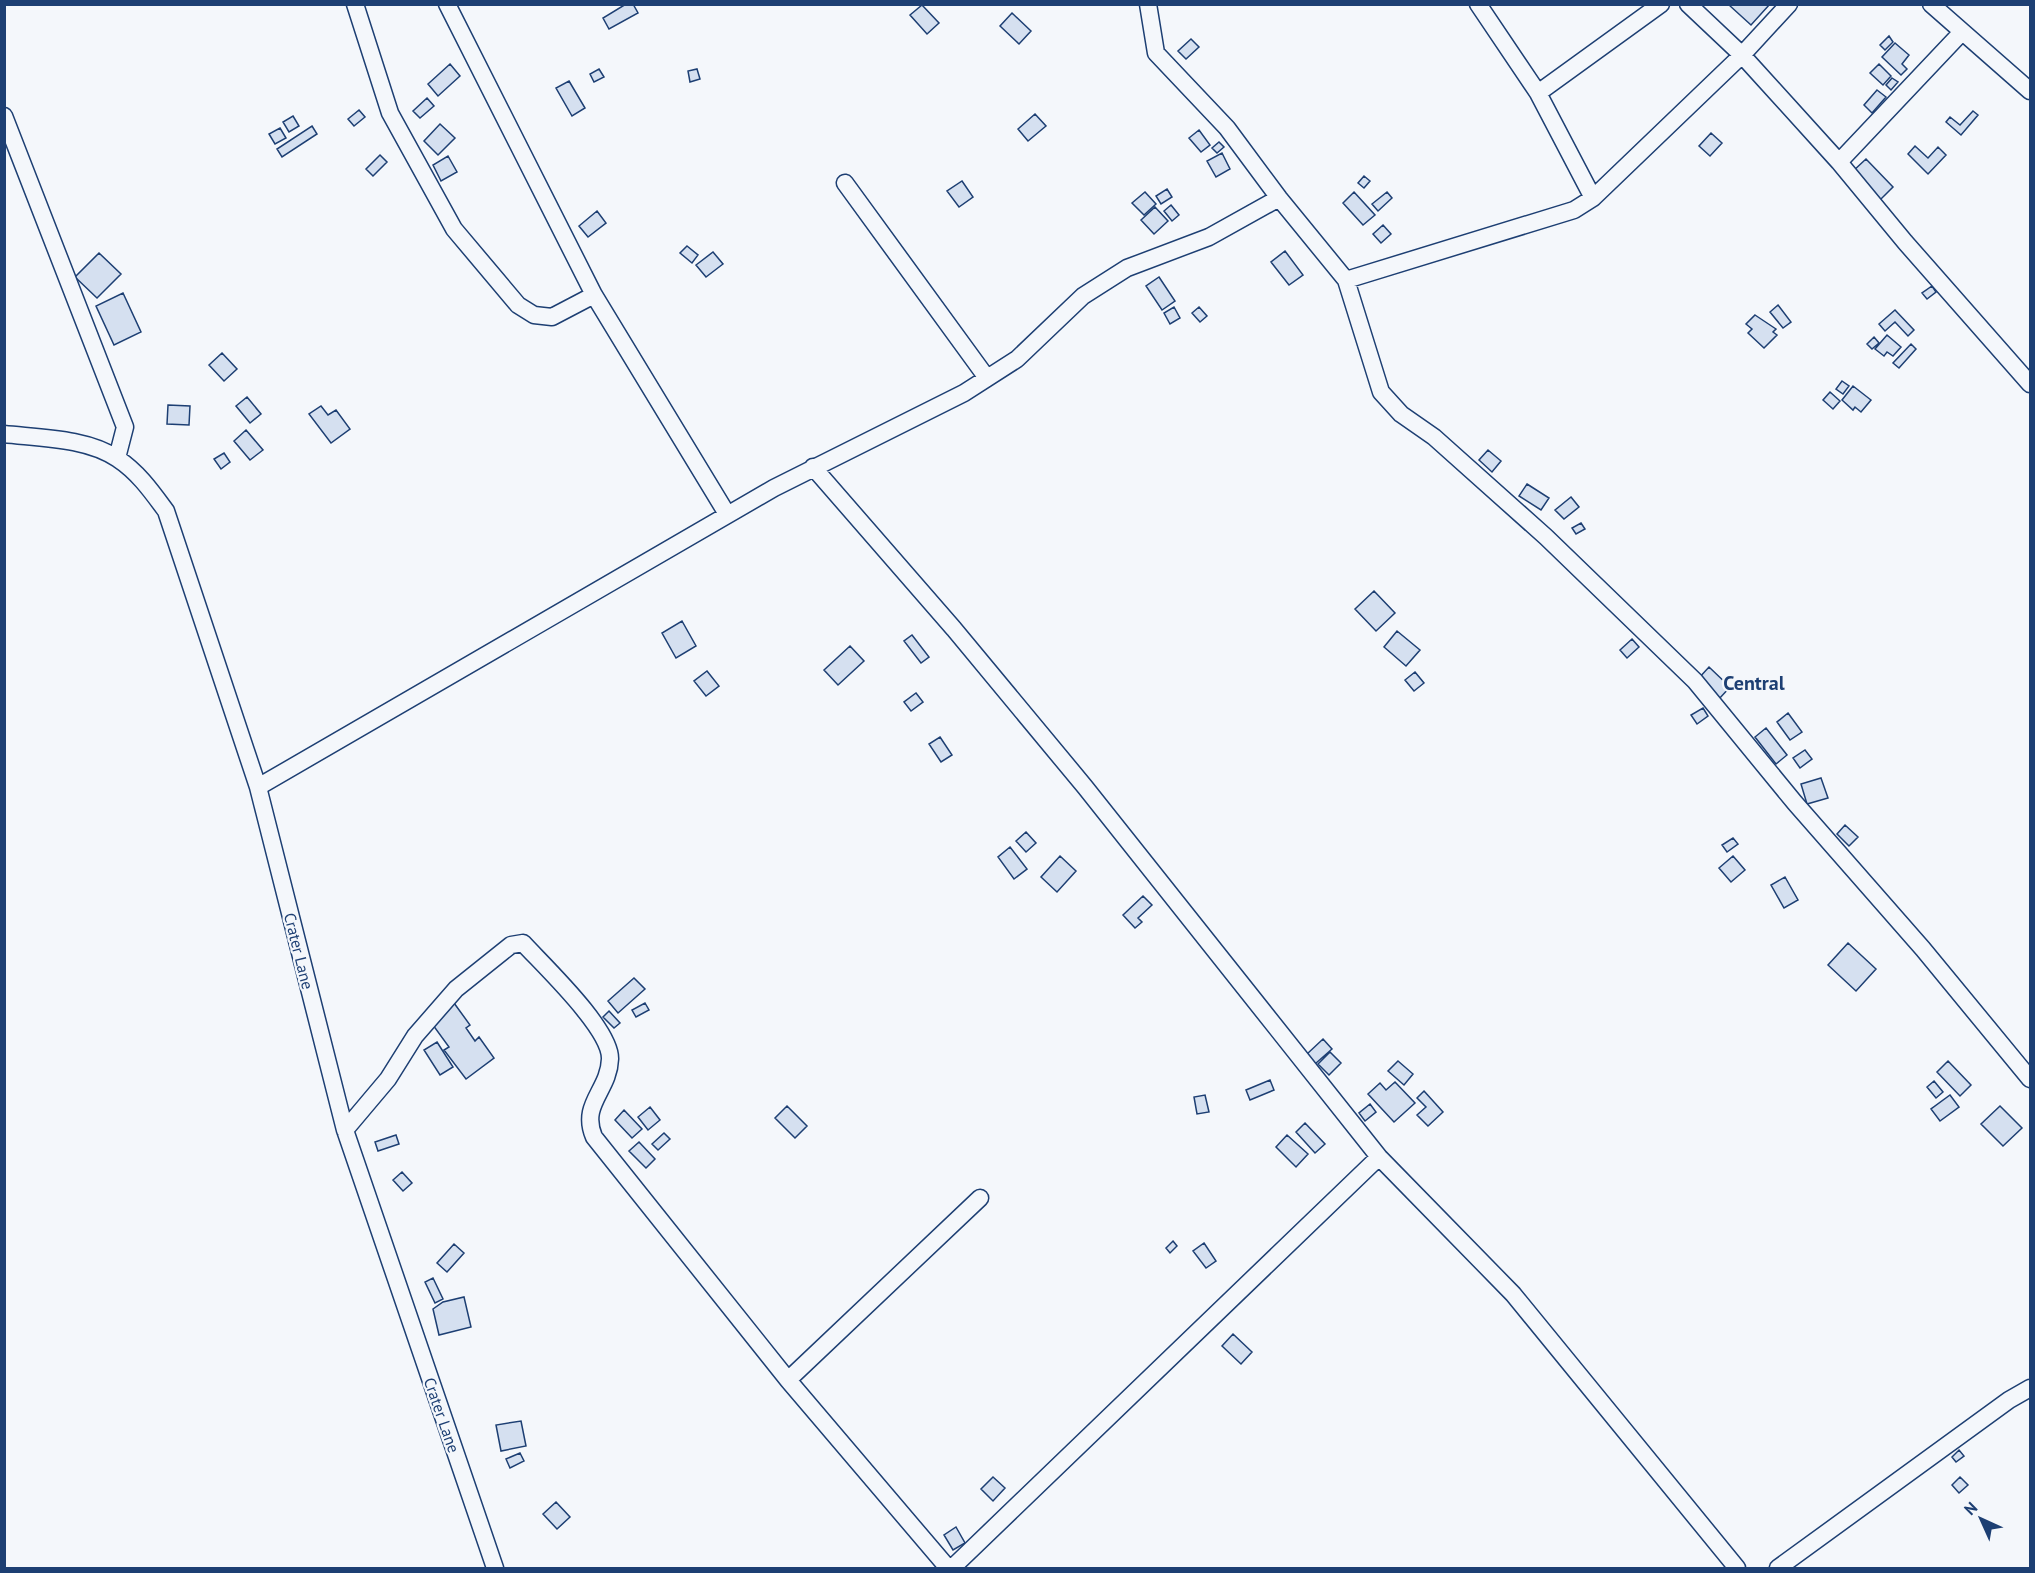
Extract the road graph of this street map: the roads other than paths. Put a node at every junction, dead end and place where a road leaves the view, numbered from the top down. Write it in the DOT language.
graph roads {
  1 [pos="355,4"];
  2 [pos="447,4"];
  3 [pos="1148,4"];
  4 [pos="1478,4"];
  5 [pos="1661,4"];
  6 [pos="1688,4"];
  7 [pos="1789,4"];
  8 [pos="1931,4"];
  9 [pos="1960,33"];
  10 [pos="1742,55"];
  11 [pos="2031,91"];
  12 [pos="1538,93"];
  13 [pos="4,116"];
  14 [pos="1839,162"];
  15 [pos="845,183"];
  16 [pos="1279,198"];
  17 [pos="1593,198"];
  18 [pos="1346,280"];
  19 [pos="594,295"];
  20 [pos="987,378"];
  21 [pos="2031,384"];
  22 [pos="4,434"];
  23 [pos="117,458"];
  24 [pos="813,467"];
  25 [pos="727,514"];
  26 [pos="258,787"];
  27 [pos="2031,1079"];
  28 [pos="345,1130"];
  29 [pos="1379,1157"];
  30 [pos="980,1198"];
  31 [pos="788,1380"];
  32 [pos="2031,1388"];
  33 [pos="495,1569"];
  34 [pos="950,1569"];
  35 [pos="1737,1569"];
  36 [pos="1778,1569"];
  1 -- 19 [label="street"];
  2 -- 19 [label="street"];
  3 -- 16 [label="street"];
  4 -- 12 [label="street"];
  5 -- 12 [label="street"];
  6 -- 10 [label="street"];
  7 -- 10 [label="street"];
  8 -- 9 [label="street"];
  9 -- 11 [label="street"];
  9 -- 14 [label="street"];
  10 -- 14 [label="street"];
  10 -- 17 [label="street"];
  12 -- 17 [label="street"];
  13 -- 23 [label="street"];
  14 -- 21 [label="street"];
  15 -- 20 [label="street"];
  16 -- 18 [label="street"];
  16 -- 20 [label="street"];
  17 -- 18 [label="street"];
  18 -- 27 [label="street"];
  19 -- 25 [label="street"];
  20 -- 24 [label="street"];
  22 -- 23 [label="street, Crater Lane"];
  23 -- 26 [label="street, Crater Lane"];
  24 -- 25 [label="street"];
  24 -- 29 [label="street"];
  25 -- 26 [label="street"];
  26 -- 28 [label="street, Crater Lane"];
  28 -- 31 [label="street"];
  28 -- 33 [label="street, Crater Lane"];
  29 -- 34 [label="street"];
  29 -- 35 [label="street"];
  30 -- 31 [label="street"];
  31 -- 34 [label="street"];
  32 -- 36 [label="street"];
}
